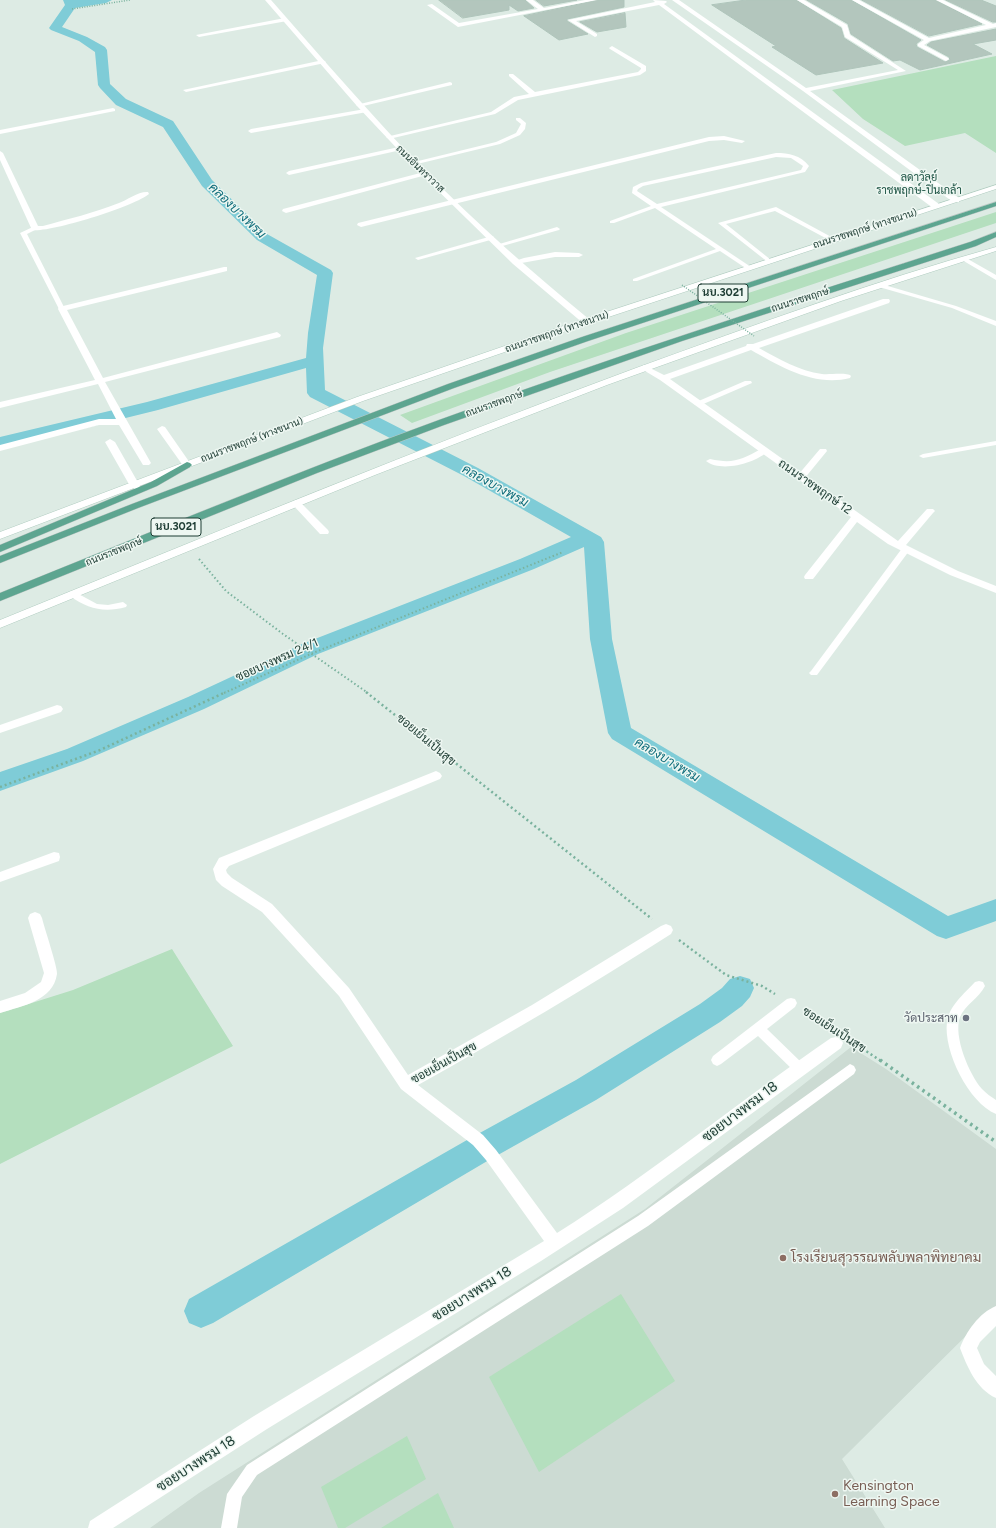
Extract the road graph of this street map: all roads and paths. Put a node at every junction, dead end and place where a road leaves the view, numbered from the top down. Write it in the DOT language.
graph roads {
  1 [pos="130,0"];
  2 [pos="268,0"];
  3 [pos="529,0"];
  4 [pos="594,0"];
  5 [pos="675,0"];
  6 [pos="800,0"];
  7 [pos="855,0"];
  8 [pos="939,0"];
  9 [pos="658,2"];
  10 [pos="430,5"];
  11 [pos="72,9"];
  12 [pos="542,9"];
  13 [pos="285,20"];
  14 [pos="994,25"];
  15 [pos="199,35"];
  16 [pos="595,35"];
  17 [pos="928,40"];
  18 [pos="612,48"];
  19 [pos="946,59"];
  20 [pos="323,62"];
  21 [pos="511,75"];
  22 [pos="450,84"];
  23 [pos="186,90"];
  24 [pos="805,90"];
  25 [pos="534,95"];
  26 [pos="359,105"];
  27 [pos="113,110"];
  28 [pos="365,111"];
  29 [pos="518,119"];
  30 [pos="251,131"];
  31 [pos="0,132"];
  32 [pos="389,137"];
  33 [pos="742,141"];
  34 [pos="399,149"];
  35 [pos="0,154"];
  36 [pos="413,163"];
  37 [pos="289,173"];
  38 [pos="424,174"];
  39 [pos="996,188"];
  40 [pos="145,194"];
  41 [pos="996,197"];
  42 [pos="956,200"];
  43 [pos="454,202"];
  44 [pos="996,204"];
  45 [pos="656,206"];
  46 [pos="936,206"];
  47 [pos="286,211"];
  48 [pos="948,220"];
  49 [pos="612,222"];
  50 [pos="361,225"];
  51 [pos="35,228"];
  52 [pos="557,229"];
  53 [pos="996,234"];
  54 [pos="492,238"];
  55 [pos="833,240"];
  56 [pos="996,240"];
  57 [pos="973,244"];
  58 [pos="500,245"];
  59 [pos="720,249"];
  60 [pos="996,249"];
  61 [pos="579,255"];
  62 [pos="418,258"];
  63 [pos="964,259"];
  64 [pos="769,261"];
  65 [pos="516,262"];
  66 [pos="224,268"];
  67 [pos="749,268"];
  68 [pos="996,269"];
  69 [pos="986,272"];
  70 [pos="996,278"];
  71 [pos="635,280"];
  72 [pos="682,285"];
  73 [pos="881,286"];
  74 [pos="886,301"];
  75 [pos="62,309"];
  76 [pos="587,322"];
  77 [pos="996,324"];
  78 [pos="277,335"];
  79 [pos="754,336"];
  80 [pos="750,346"];
  81 [pos="644,368"];
  82 [pos="848,376"];
  83 [pos="663,378"];
  84 [pos="100,381"];
  85 [pos="748,383"];
  86 [pos="698,403"];
  87 [pos="0,405"];
  88 [pos="120,418"];
  89 [pos="162,429"];
  90 [pos="110,442"];
  91 [pos="996,443"];
  92 [pos="0,448"];
  93 [pos="764,451"];
  94 [pos="823,451"];
  95 [pos="923,456"];
  96 [pos="710,461"];
  97 [pos="146,464"];
  98 [pos="187,465"];
  99 [pos="801,477"];
  100 [pos="135,486"];
  101 [pos="296,504"];
  102 [pos="930,512"];
  103 [pos="857,516"];
  104 [pos="324,532"];
  105 [pos="0,536"];
  106 [pos="190,546"];
  107 [pos="903,547"];
  108 [pos="0,549"];
  109 [pos="563,552"];
  110 [pos="0,560"];
  111 [pos="809,577"];
  112 [pos="996,590"];
  113 [pos="73,594"];
  114 [pos="0,597"];
  115 [pos="123,605"];
  116 [pos="0,624"];
  117 [pos="312,653"];
  118 [pos="814,673"];
  119 [pos="57,709"];
  120 [pos="0,729"];
  121 [pos="436,776"];
  122 [pos="0,787"];
  123 [pos="54,857"];
  124 [pos="0,877"];
  125 [pos="35,918"];
  126 [pos="666,930"];
  127 [pos="980,986"];
  128 [pos="791,1003"];
  129 [pos="0,1007"];
  130 [pos="759,1028"];
  131 [pos="839,1038"];
  132 [pos="717,1060"];
  133 [pos="799,1068"];
  134 [pos="850,1070"];
  135 [pos="406,1084"];
  136 [pos="996,1108"];
  137 [pos="996,1142"];
  138 [pos="554,1242"];
  139 [pos="996,1314"];
  140 [pos="996,1389"];
  141 [pos="97,1528"];
  142 [pos="229,1528"];
  1 -- 11 [label="path"];
  2 -- 13 [label="street, ถนนอินทราวาส"];
  3 -- 12 [label="street"];
  4 -- 12 [label="street"];
  5 -- 9 [label="street"];
  5 -- 24 [label="street"];
  6 -- 24 [label="street"];
  7 -- 17 [label="street"];
  8 -- 14 [label="street"];
  9 -- 16 [label="street"];
  9 -- 46 [label="street"];
  10 -- 12 [label="street"];
  13 -- 15 [label="street"];
  13 -- 20 [label="street, ถนนอินทราวาส"];
  14 -- 17 [label="street"];
  17 -- 19 [label="street"];
  18 -- 25 [label="street"];
  20 -- 23 [label="street"];
  20 -- 26 [label="street, ถนนอินทราวาส"];
  21 -- 25 [label="street"];
  22 -- 26 [label="street"];
  24 -- 42 [label="street"];
  25 -- 32 [label="street"];
  26 -- 28 [label="street, ถนนอินทราวาส"];
  27 -- 31 [label="street"];
  28 -- 30 [label="street"];
  28 -- 32 [label="street, ถนนอินทราวาส"];
  29 -- 36 [label="street"];
  32 -- 34 [label="street, ถนนอินทราวาส"];
  33 -- 43 [label="street"];
  34 -- 36 [label="street, ถนนอินทราวาส"];
  34 -- 37 [label="street"];
  35 -- 51 [label="street"];
  36 -- 38 [label="street, ถนนอินทราวาส"];
  38 -- 43 [label="street, ถนนอินทราวาส"];
  38 -- 47 [label="street"];
  39 -- 42 [label="street, ถนนราชพฤกษ์ (ทางขนาน) / นบ.3021"];
  40 -- 51 [label="street"];
  41 -- 48 [label="main road"];
  42 -- 46 [label="street, ถนนราชพฤกษ์ (ทางขนาน) / นบ.3021"];
  43 -- 50 [label="street"];
  43 -- 54 [label="street, ถนนอินทราวาส"];
  44 -- 48 [label="main road, นบ.3021"];
  45 -- 45 [label="lane"];
  45 -- 49 [label="lane"];
  45 -- 59 [label="lane"];
  46 -- 55 [label="street, ถนนราชพฤกษ์ (ทางขนาน) / นบ.3021"];
  48 -- 110 [label="main road, นบ.3021"];
  51 -- 75 [label="lane"];
  52 -- 58 [label="lane"];
  53 -- 57 [label="main road, ถนนราชพฤกษ์ / นบ.3021"];
  54 -- 58 [label="street, ถนนอินทราวาส"];
  54 -- 62 [label="lane"];
  55 -- 64 [label="street, ถนนราชพฤกษ์ (ทางขนาน) / นบ.3021"];
  55 -- 64 [label="lane"];
  56 -- 57 [label="main road"];
  57 -- 114 [label="main road, ถนนราชพฤกษ์ / นบ.3021"];
  58 -- 65 [label="street, ถนนอินทราวาส"];
  59 -- 67 [label="lane"];
  59 -- 71 [label="lane"];
  60 -- 63 [label="street, นบ.3021"];
  61 -- 65 [label="street"];
  63 -- 69 [label="lane"];
  63 -- 73 [label="street, นบ.3021"];
  64 -- 67 [label="street, ถนนราชพฤกษ์ (ทางขนาน) / นบ.3021"];
  65 -- 76 [label="street, ถนนอินทราวาส"];
  66 -- 75 [label="street"];
  67 -- 76 [label="street, ถนนราชพฤกษ์ (ทางขนาน) / นบ.3021"];
  68 -- 69 [label="lane"];
  69 -- 70 [label="lane"];
  72 -- 79 [label="path, bridge"];
  73 -- 77 [label="lane"];
  73 -- 81 [label="street, นบ.3021"];
  74 -- 80 [label="street"];
  75 -- 84 [label="street"];
  76 -- 98 [label="street, ถนนราชพฤกษ์ (ทางขนาน) / นบ.3021"];
  78 -- 84 [label="street"];
  80 -- 82 [label="street"];
  80 -- 83 [label="street"];
  81 -- 83 [label="street, ถนนราชพฤกษ์ 12"];
  81 -- 101 [label="street, นบ.3021"];
  83 -- 86 [label="street, ถนนราชพฤกษ์ 12"];
  84 -- 87 [label="street"];
  84 -- 88 [label="street"];
  85 -- 86 [label="lane"];
  86 -- 93 [label="street, ถนนราชพฤกษ์ 12"];
  88 -- 92 [label="street"];
  88 -- 97 [label="street"];
  89 -- 98 [label="street"];
  90 -- 100 [label="street"];
  91 -- 95 [label="lane"];
  93 -- 96 [label="lane"];
  93 -- 99 [label="street, ถนนราชพฤกษ์ 12"];
  94 -- 99 [label="lane"];
  98 -- 100 [label="street, ถนนราชพฤกษ์ (ทางขนาน) / นบ.3021"];
  98 -- 108 [label="main road"];
  99 -- 103 [label="street, ถนนราชพฤกษ์ 12"];
  100 -- 105 [label="street, ถนนราชพฤกษ์ (ทางขนาน) / นบ.3021"];
  101 -- 104 [label="street"];
  101 -- 106 [label="street, นบ.3021"];
  102 -- 107 [label="street"];
  103 -- 107 [label="street, ถนนราชพฤกษ์ 12"];
  103 -- 111 [label="street"];
  106 -- 113 [label="street, ถนนราชพฤกษ์ / นบ.3021"];
  106 -- 117 [label="path, ซอยเย็นเป็นสุข"];
  107 -- 112 [label="street, ถนนราชพฤกษ์ 12"];
  107 -- 118 [label="lane"];
  109 -- 117 [label="path, ซอยบางพรม 24/1"];
  113 -- 115 [label="lane"];
  113 -- 116 [label="street, ถนนราชพฤกษ์ / นบ.3021"];
  117 -- 122 [label="path, ซอยบางพรม 24/1"];
  117 -- 126 [label="path, ซอยเย็นเป็นสุข"];
  119 -- 120 [label="street"];
  121 -- 135 [label="street"];
  123 -- 124 [label="street"];
  125 -- 129 [label="street"];
  126 -- 128 [label="path, ซอยเย็นเป็นสุข"];
  126 -- 135 [label="street, ซอยเย็นเป็นสุข"];
  127 -- 136 [label="lane"];
  128 -- 130 [label="lane"];
  128 -- 131 [label="path, ซอยเย็นเป็นสุข"];
  130 -- 132 [label="lane"];
  130 -- 133 [label="lane"];
  131 -- 133 [label="street, ซอยบางพรม 18"];
  131 -- 137 [label="path, ซอยเย็นเป็นสุข"];
  133 -- 138 [label="street, ซอยบางพรม 18"];
  134 -- 142 [label="lane"];
  135 -- 138 [label="street"];
  138 -- 141 [label="street, ซอยบางพรม 18"];
  139 -- 140 [label="street"];
}
